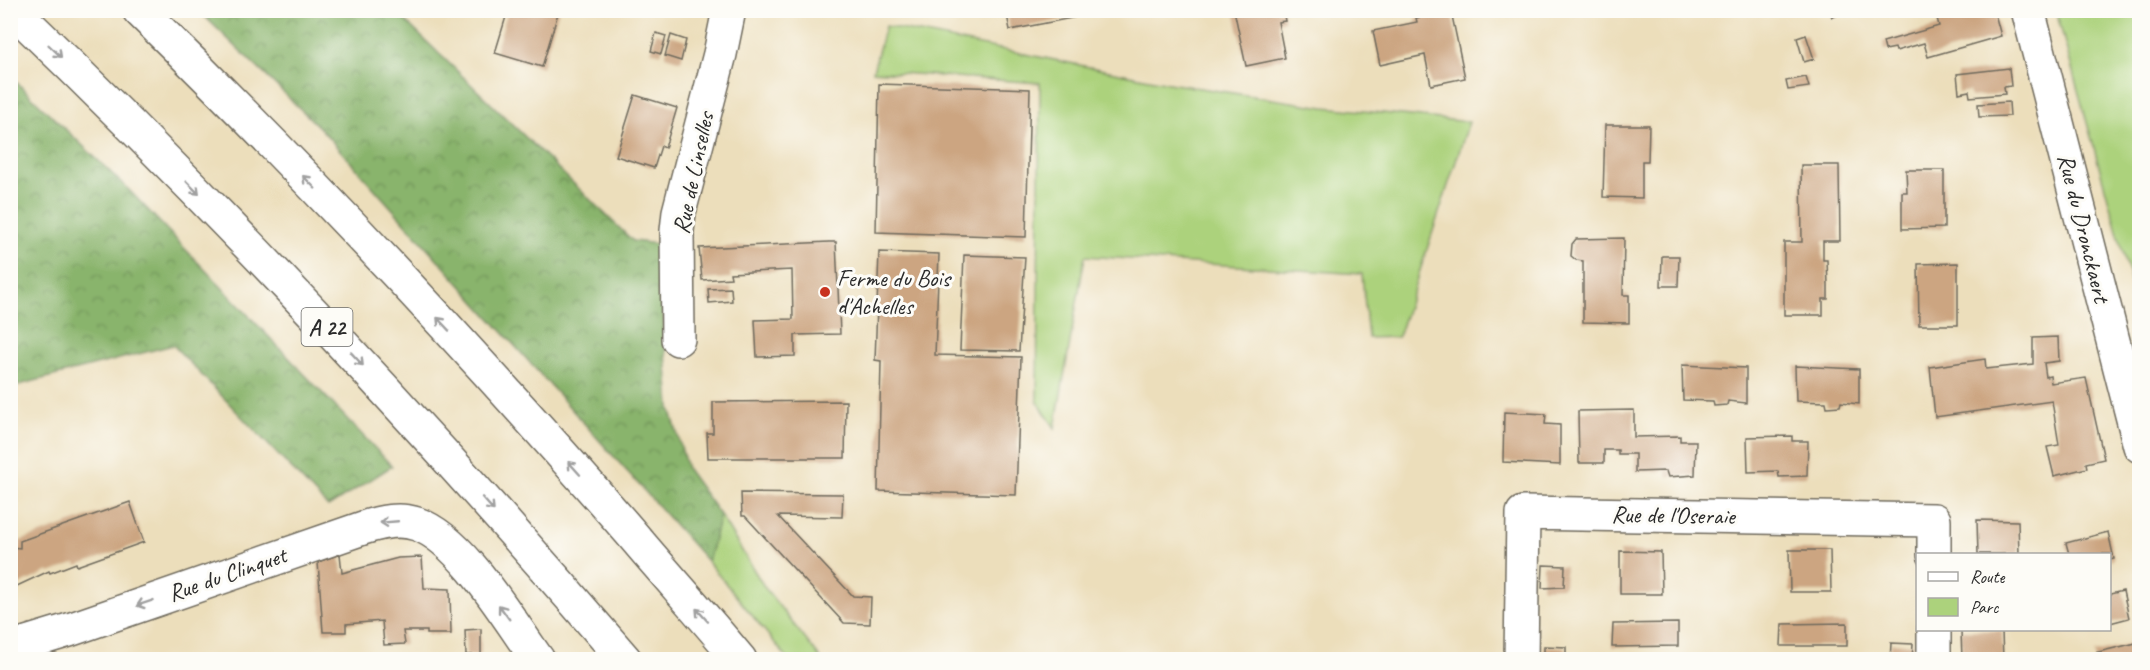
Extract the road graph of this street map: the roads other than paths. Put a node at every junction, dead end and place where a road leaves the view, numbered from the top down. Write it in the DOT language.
graph roads {
  1 [pos="13,10"];
  2 [pos="139,10"];
  3 [pos="729,10"];
  4 [pos="2028,10"];
  5 [pos="678,339"];
  6 [pos="2139,446"];
  7 [pos="1934,553"];
  8 [pos="1934,631"];
  9 [pos="10,648"];
  10 [pos="538,660"];
  11 [pos="625,660"];
  12 [pos="740,660"];
  13 [pos="1521,660"];
  14 [pos="1934,660"];
  1 -- 11 [label="main road, A 22, one-way"];
  12 -- 2 [label="main road, one-way"];
  3 -- 5 [label="main road, Rue de Linselles"];
  4 -- 6 [label="main road, Rue du Dronckaert"];
  7 -- 13 [label="main road, Rue de l'Oseraie"];
  8 -- 14 [label="main road"];
  10 -- 9 [label="main road, Rue du Clinquet, one-way"];
}
